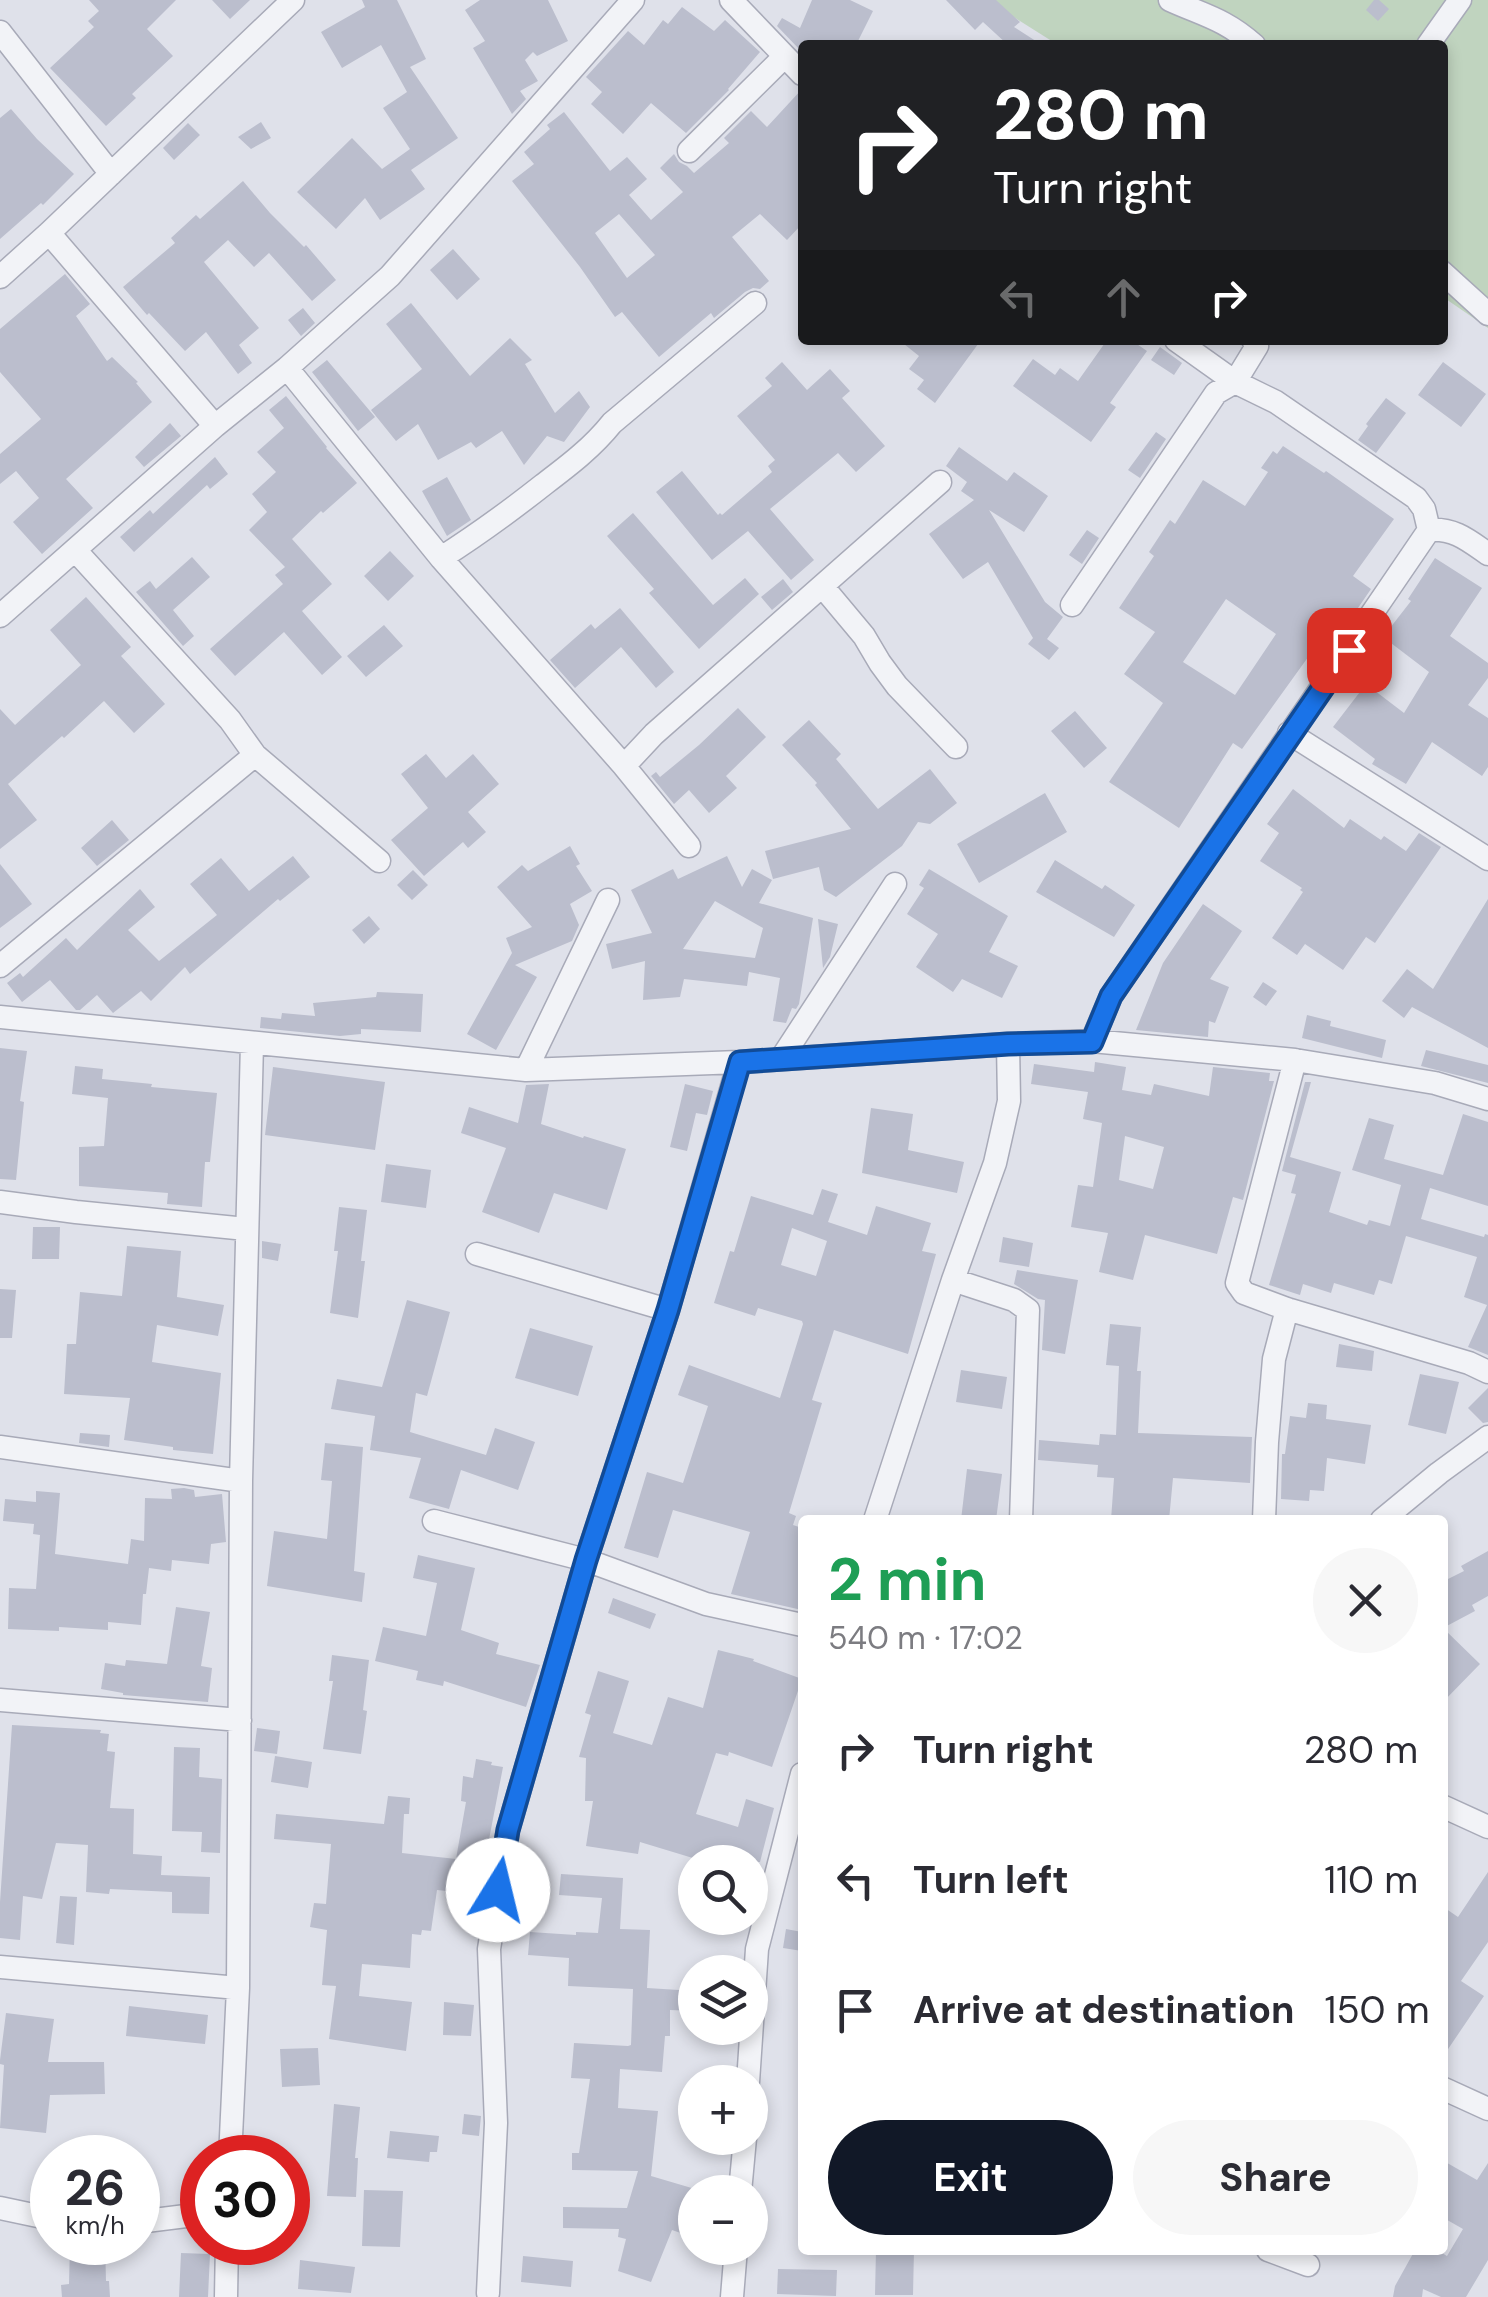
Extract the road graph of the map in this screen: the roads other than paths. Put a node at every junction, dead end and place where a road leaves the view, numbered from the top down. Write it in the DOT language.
graph roads {
  1 [pos="294,0"];
  2 [pos="632,0"];
  3 [pos="731,0"];
  4 [pos="1170,0"];
  5 [pos="1460,0"];
  6 [pos="0,32"];
  7 [pos="1248,40"];
  8 [pos="1432,40"];
  9 [pos="784,57"];
  10 [pos="798,70"];
  11 [pos="689,151"];
  12 [pos="111,174"];
  13 [pos="49,234"];
  14 [pos="0,277"];
  15 [pos="1448,277"];
  16 [pos="755,304"];
  17 [pos="1488,314"];
  18 [pos="1183,345"];
  19 [pos="1256,345"];
  20 [pos="287,368"];
  21 [pos="1235,382"];
  22 [pos="215,426"];
  23 [pos="940,482"];
  24 [pos="1428,530"];
  25 [pos="75,550"];
  26 [pos="1488,554"];
  27 [pos="441,558"];
  28 [pos="823,586"];
  29 [pos="1072,605"];
  30 [pos="0,616"];
  31 [pos="1289,733"];
  32 [pos="956,747"];
  33 [pos="255,755"];
  34 [pos="624,766"];
  35 [pos="689,846"];
  36 [pos="1488,859"];
  37 [pos="379,862"];
  38 [pos="894,884"];
  39 [pos="608,900"];
  40 [pos="0,966"];
  41 [pos="0,1017"];
  42 [pos="1092,1042"];
  43 [pos="252,1043"];
  44 [pos="1008,1044"];
  45 [pos="781,1059"];
  46 [pos="1295,1060"];
  47 [pos="740,1062"];
  48 [pos="526,1070"];
  49 [pos="1488,1099"];
  50 [pos="0,1202"];
  51 [pos="246,1230"];
  52 [pos="477,1254"];
  53 [pos="953,1280"];
  54 [pos="1287,1309"];
  55 [pos="668,1310"];
  56 [pos="1488,1372"];
  57 [pos="1488,1437"];
  58 [pos="0,1447"];
  59 [pos="241,1481"];
  60 [pos="878,1515"];
  61 [pos="1021,1515"];
  62 [pos="1264,1515"];
  63 [pos="1388,1515"];
  64 [pos="434,1520"];
  65 [pos="586,1560"];
  66 [pos="798,1624"];
  67 [pos="0,1700"];
  68 [pos="240,1720"];
  69 [pos="798,1790"];
  70 [pos="1448,1809"];
  71 [pos="1488,1827"];
  72 [pos="0,1968"];
  73 [pos="238,1988"];
  74 [pos="749,2065"];
  75 [pos="1448,2091"];
  76 [pos="1488,2109"];
  77 [pos="231,2135"];
  78 [pos="0,2208"];
  79 [pos="30,2214"];
  80 [pos="1281,2255"];
  81 [pos="227,2265"];
  82 [pos="735,2265"];
  83 [pos="1308,2265"];
  84 [pos="488,2293"];
  85 [pos="226,2297"];
  86 [pos="732,2297"];
  1 -- 12 [label="street"];
  2 -- 20 [label="street"];
  3 -- 9 [label="street"];
  4 -- 7 [label="street"];
  5 -- 8 [label="street"];
  6 -- 12 [label="street"];
  9 -- 10 [label="street"];
  9 -- 11 [label="street"];
  12 -- 13 [label="street"];
  13 -- 14 [label="street"];
  13 -- 22 [label="street"];
  15 -- 17 [label="street"];
  16 -- 27 [label="street"];
  18 -- 21 [label="street"];
  19 -- 21 [label="street"];
  20 -- 22 [label="street"];
  20 -- 27 [label="street"];
  21 -- 24 [label="street"];
  21 -- 29 [label="street"];
  22 -- 25 [label="street"];
  23 -- 28 [label="street"];
  24 -- 26 [label="street"];
  24 -- 31 [label="street"];
  25 -- 30 [label="street"];
  25 -- 33 [label="street"];
  27 -- 34 [label="street"];
  28 -- 32 [label="street"];
  28 -- 34 [label="street"];
  31 -- 36 [label="street"];
  31 -- 42 [label="street"];
  33 -- 37 [label="street"];
  33 -- 40 [label="street"];
  34 -- 35 [label="street"];
  38 -- 45 [label="street"];
  39 -- 48 [label="street"];
  41 -- 43 [label="street"];
  42 -- 44 [label="street"];
  42 -- 46 [label="street"];
  43 -- 48 [label="street"];
  43 -- 51 [label="street"];
  44 -- 45 [label="street"];
  44 -- 53 [label="street"];
  45 -- 47 [label="street"];
  46 -- 49 [label="street"];
  46 -- 54 [label="street"];
  47 -- 48 [label="street"];
  47 -- 55 [label="street"];
  50 -- 51 [label="street"];
  51 -- 59 [label="street"];
  52 -- 55 [label="street"];
  53 -- 60 [label="street"];
  53 -- 61 [label="street"];
  54 -- 56 [label="street"];
  54 -- 62 [label="street"];
  55 -- 65 [label="street"];
  57 -- 63 [label="street"];
  58 -- 59 [label="street"];
  59 -- 68 [label="street"];
  64 -- 65 [label="street"];
  65 -- 66 [label="street"];
  65 -- 84 [label="street"];
  67 -- 68 [label="street"];
  68 -- 73 [label="street"];
  69 -- 74 [label="street"];
  70 -- 71 [label="street"];
  72 -- 73 [label="street"];
  73 -- 77 [label="street"];
  75 -- 76 [label="street"];
  78 -- 79 [label="street"];
  80 -- 83 [label="street"];
  81 -- 85 [label="street"];
  82 -- 86 [label="street"];
}
